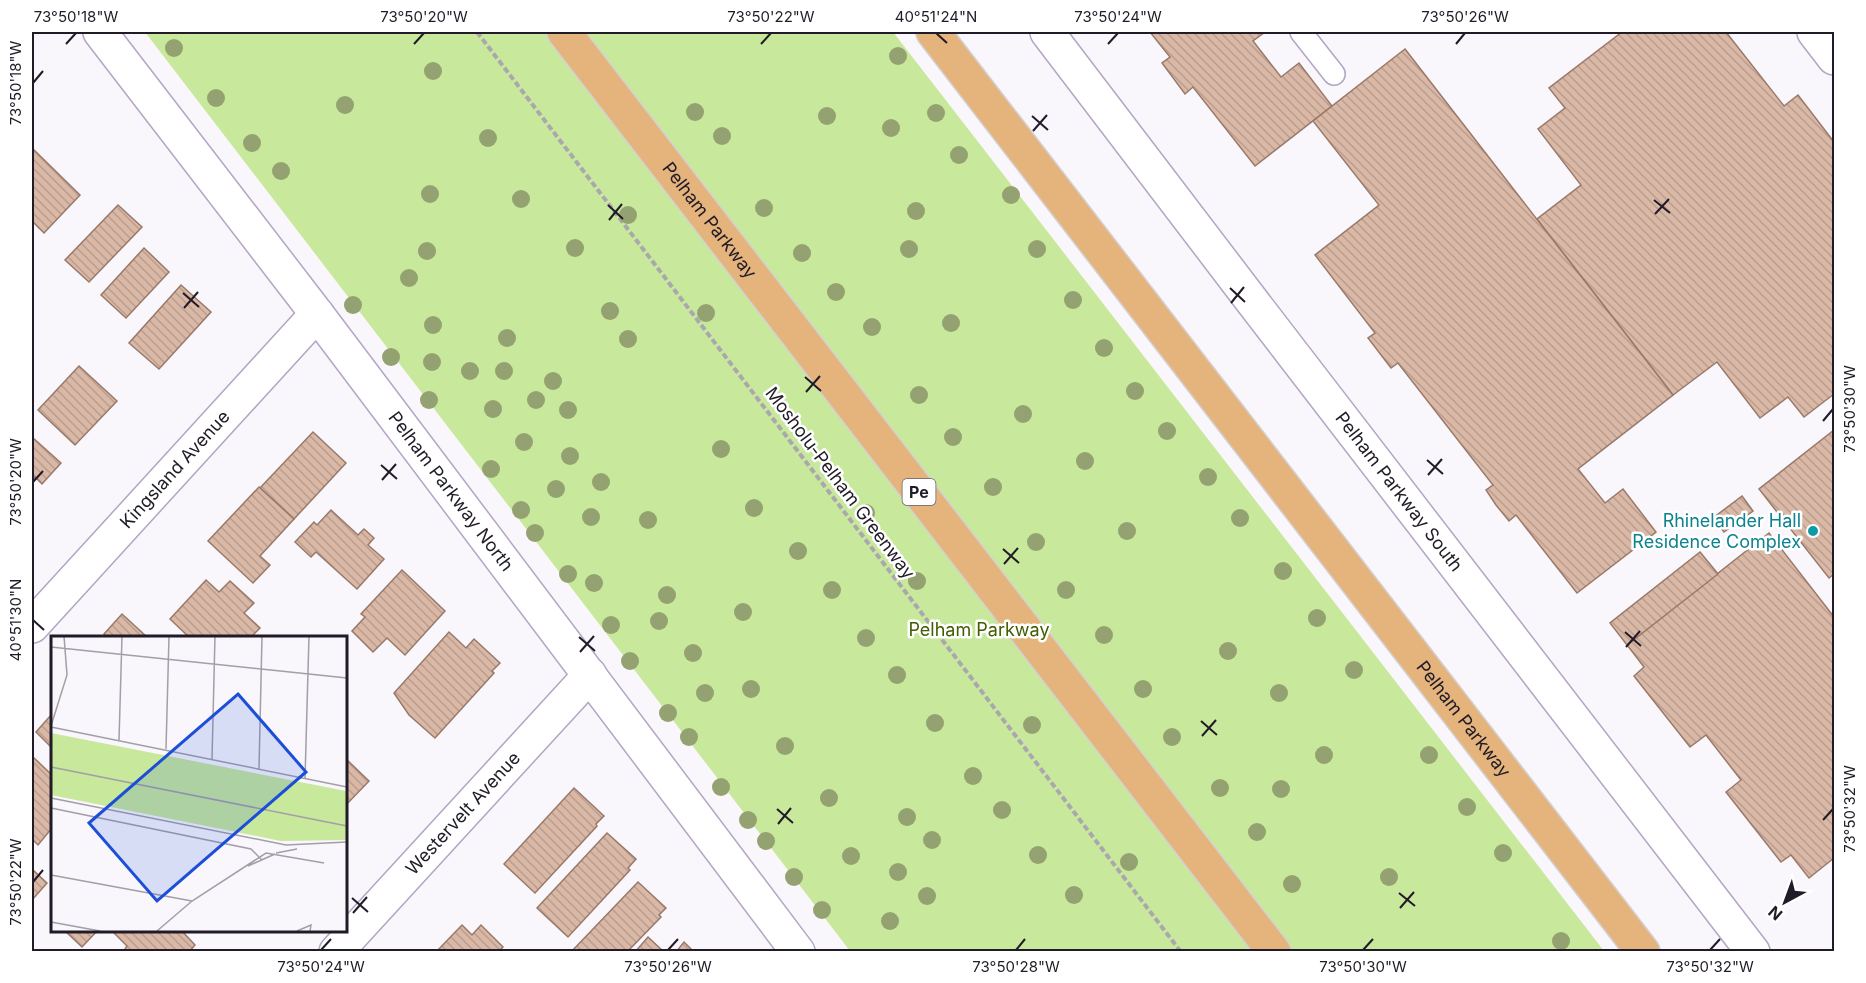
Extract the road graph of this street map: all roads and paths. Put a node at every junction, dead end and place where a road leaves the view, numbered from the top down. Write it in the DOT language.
graph roads {
  1 [pos="100,32"];
  2 [pos="477,32"];
  3 [pos="564,32"];
  4 [pos="933,32"];
  5 [pos="1047,32"];
  6 [pos="1300,32"];
  7 [pos="1814,32"];
  8 [pos="1834,58"];
  9 [pos="1334,74"];
  10 [pos="317,315"];
  11 [pos="32,627"];
  12 [pos="590,675"];
  13 [pos="336,951"];
  14 [pos="798,951"];
  15 [pos="1181,951"];
  16 [pos="1275,951"];
  17 [pos="1642,951"];
  18 [pos="1753,951"];
  1 -- 10 [label="street, Pelham Parkway North"];
  2 -- 15 [label="path, Mosholu-Pelham Greenway"];
  3 -- 16 [label="main road, Pelham Parkway / Pe"];
  4 -- 17 [label="main road, Pelham Parkway"];
  5 -- 18 [label="street, Pelham Parkway South"];
  6 -- 9 [label="lane"];
  7 -- 8 [label="street"];
  10 -- 11 [label="street, Kingsland Avenue"];
  10 -- 12 [label="street, Pelham Parkway North"];
  12 -- 13 [label="street, Westervelt Avenue"];
  12 -- 14 [label="street, Pelham Parkway North"];
}
